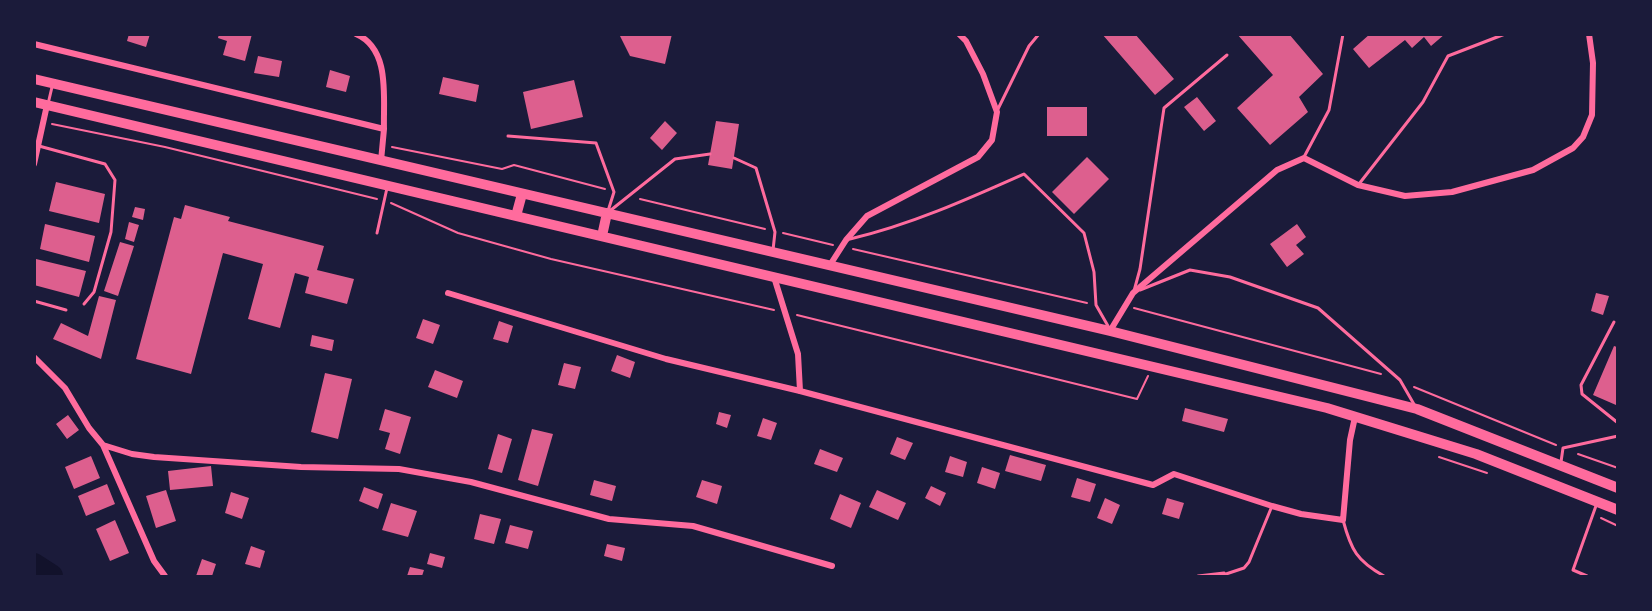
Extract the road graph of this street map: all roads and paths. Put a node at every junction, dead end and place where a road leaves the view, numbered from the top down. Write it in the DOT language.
graph roads {
  1 [pos="356,34"];
  2 [pos="961,34"];
  3 [pos="1039,34"];
  4 [pos="1343,34"];
  5 [pos="1505,34"];
  6 [pos="1589,34"];
  7 [pos="34,44"];
  8 [pos="1227,55"];
  9 [pos="34,79"];
  10 [pos="53,83"];
  11 [pos="34,102"];
  12 [pos="47,105"];
  13 [pos="997,112"];
  14 [pos="43,122"];
  15 [pos="384,129"];
  16 [pos="508,136"];
  17 [pos="384,145"];
  18 [pos="39,146"];
  19 [pos="710,154"];
  20 [pos="734,158"];
  21 [pos="1304,158"];
  22 [pos="381,161"];
  23 [pos="34,164"];
  24 [pos="1358,185"];
  25 [pos="388,186"];
  26 [pos="614,192"];
  27 [pos="522,194"];
  28 [pos="628,196"];
  29 [pos="384,201"];
  30 [pos="607,213"];
  31 [pos="516,216"];
  32 [pos="775,232"];
  33 [pos="377,233"];
  34 [pos="602,236"];
  35 [pos="846,240"];
  36 [pos="842,247"];
  37 [pos="773,252"];
  38 [pos="830,265"];
  39 [pos="774,277"];
  40 [pos="447,293"];
  41 [pos="1133,293"];
  42 [pos="34,301"];
  43 [pos="84,304"];
  44 [pos="1096,305"];
  45 [pos="1125,305"];
  46 [pos="66,310"];
  47 [pos="786,312"];
  48 [pos="1614,322"];
  49 [pos="1110,331"];
  50 [pos="34,357"];
  51 [pos="1148,376"];
  52 [pos="1400,380"];
  53 [pos="800,392"];
  54 [pos="1417,409"];
  55 [pos="1354,417"];
  56 [pos="1617,423"];
  57 [pos="1617,436"];
  58 [pos="103,445"];
  59 [pos="1563,448"];
  60 [pos="1431,454"];
  61 [pos="1560,464"];
  62 [pos="1617,468"];
  63 [pos="1487,473"];
  64 [pos="1617,488"];
  65 [pos="1598,502"];
  66 [pos="1272,506"];
  67 [pos="1617,510"];
  68 [pos="1593,514"];
  69 [pos="1343,520"];
  70 [pos="1617,526"];
  71 [pos="832,566"];
  72 [pos="1228,573"];
  73 [pos="165,576"];
  74 [pos="1198,576"];
  75 [pos="1220,576"];
  76 [pos="1384,576"];
  77 [pos="1587,576"];
  1 -- 15 [label="street"];
  2 -- 13 [label="street"];
  3 -- 13 [label="lane"];
  4 -- 21 [label="lane"];
  5 -- 24 [label="lane"];
  6 -- 24 [label="street"];
  7 -- 15 [label="street"];
  8 -- 41 [label="lane"];
  9 -- 10 [label="main road"];
  10 -- 12 [label="lane"];
  10 -- 22 [label="main road"];
  11 -- 12 [label="main road"];
  12 -- 14 [label="street"];
  12 -- 25 [label="main road"];
  13 -- 35 [label="street"];
  14 -- 18 [label="street"];
  14 -- 29 [label="path"];
  15 -- 17 [label="street"];
  16 -- 26 [label="lane"];
  17 -- 22 [label="street"];
  17 -- 26 [label="path"];
  18 -- 23 [label="street"];
  18 -- 43 [label="lane"];
  19 -- 28 [label="lane"];
  20 -- 32 [label="lane"];
  21 -- 24 [label="street"];
  21 -- 41 [label="street"];
  22 -- 27 [label="main road"];
  25 -- 29 [label="lane"];
  25 -- 31 [label="main road"];
  26 -- 30 [label="lane"];
  27 -- 30 [label="main road"];
  27 -- 31 [label="main road"];
  28 -- 30 [label="lane"];
  28 -- 32 [label="path"];
  29 -- 33 [label="lane"];
  29 -- 47 [label="path"];
  30 -- 34 [label="main road"];
  30 -- 37 [label="main road"];
  31 -- 34 [label="main road"];
  32 -- 36 [label="path"];
  32 -- 37 [label="lane"];
  34 -- 39 [label="main road"];
  35 -- 36 [label="street"];
  35 -- 44 [label="lane"];
  36 -- 38 [label="street"];
  36 -- 44 [label="path"];
  37 -- 38 [label="main road"];
  38 -- 49 [label="main road"];
  39 -- 47 [label="street"];
  39 -- 55 [label="main road"];
  40 -- 53 [label="street"];
  41 -- 45 [label="street"];
  41 -- 52 [label="lane"];
  42 -- 46 [label="lane"];
  44 -- 49 [label="lane"];
  45 -- 49 [label="street"];
  45 -- 52 [label="path"];
  47 -- 51 [label="path"];
  47 -- 53 [label="street"];
  48 -- 56 [label="lane"];
  49 -- 54 [label="main road"];
  50 -- 58 [label="street"];
  52 -- 54 [label="lane"];
  52 -- 59 [label="path"];
  53 -- 66 [label="street"];
  54 -- 61 [label="main road"];
  55 -- 65 [label="main road"];
  55 -- 69 [label="street"];
  57 -- 59 [label="lane"];
  58 -- 71 [label="street"];
  58 -- 73 [label="street"];
  59 -- 61 [label="lane"];
  59 -- 62 [label="path"];
  60 -- 63 [label="path"];
  61 -- 64 [label="main road"];
  65 -- 67 [label="main road"];
  65 -- 68 [label="lane"];
  66 -- 69 [label="street"];
  66 -- 72 [label="lane"];
  68 -- 70 [label="path"];
  68 -- 77 [label="lane"];
  69 -- 76 [label="lane"];
  72 -- 74 [label="lane"];
  72 -- 75 [label="lane"];
}
